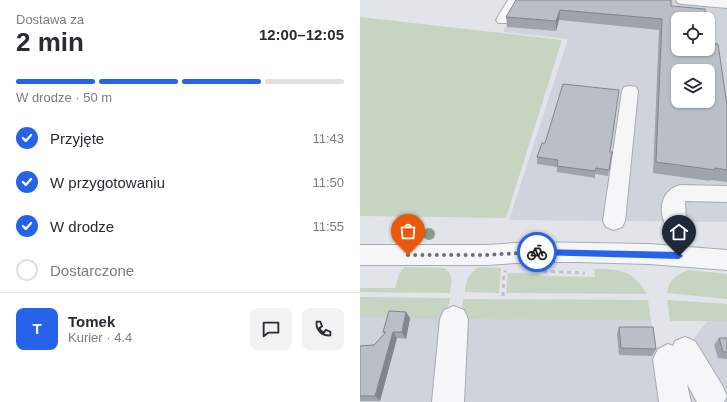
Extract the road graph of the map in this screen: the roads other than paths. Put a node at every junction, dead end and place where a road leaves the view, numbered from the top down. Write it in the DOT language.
graph roads {
  1 [pos="514,0"];
  2 [pos="682,0"];
  3 [pos="726,4"];
  4 [pos="727,18"];
  5 [pos="503,20"];
  6 [pos="630,91"];
  7 [pos="727,194"];
  8 [pos="614,221"];
  9 [pos="675,222"];
  10 [pos="360,255"];
  11 [pos="727,260"];
  12 [pos="454,319"];
  13 [pos="716,398"];
  14 [pos="448,402"];
  15 [pos="675,402"];
  1 -- 5 [label="street"];
  2 -- 3 [label="street"];
  3 -- 4 [label="street"];
  6 -- 8 [label="street"];
  7 -- 9 [label="street"];
  10 -- 11 [label="street"];
  12 -- 14 [label="street"];
  13 -- 15 [label="street"];
}
